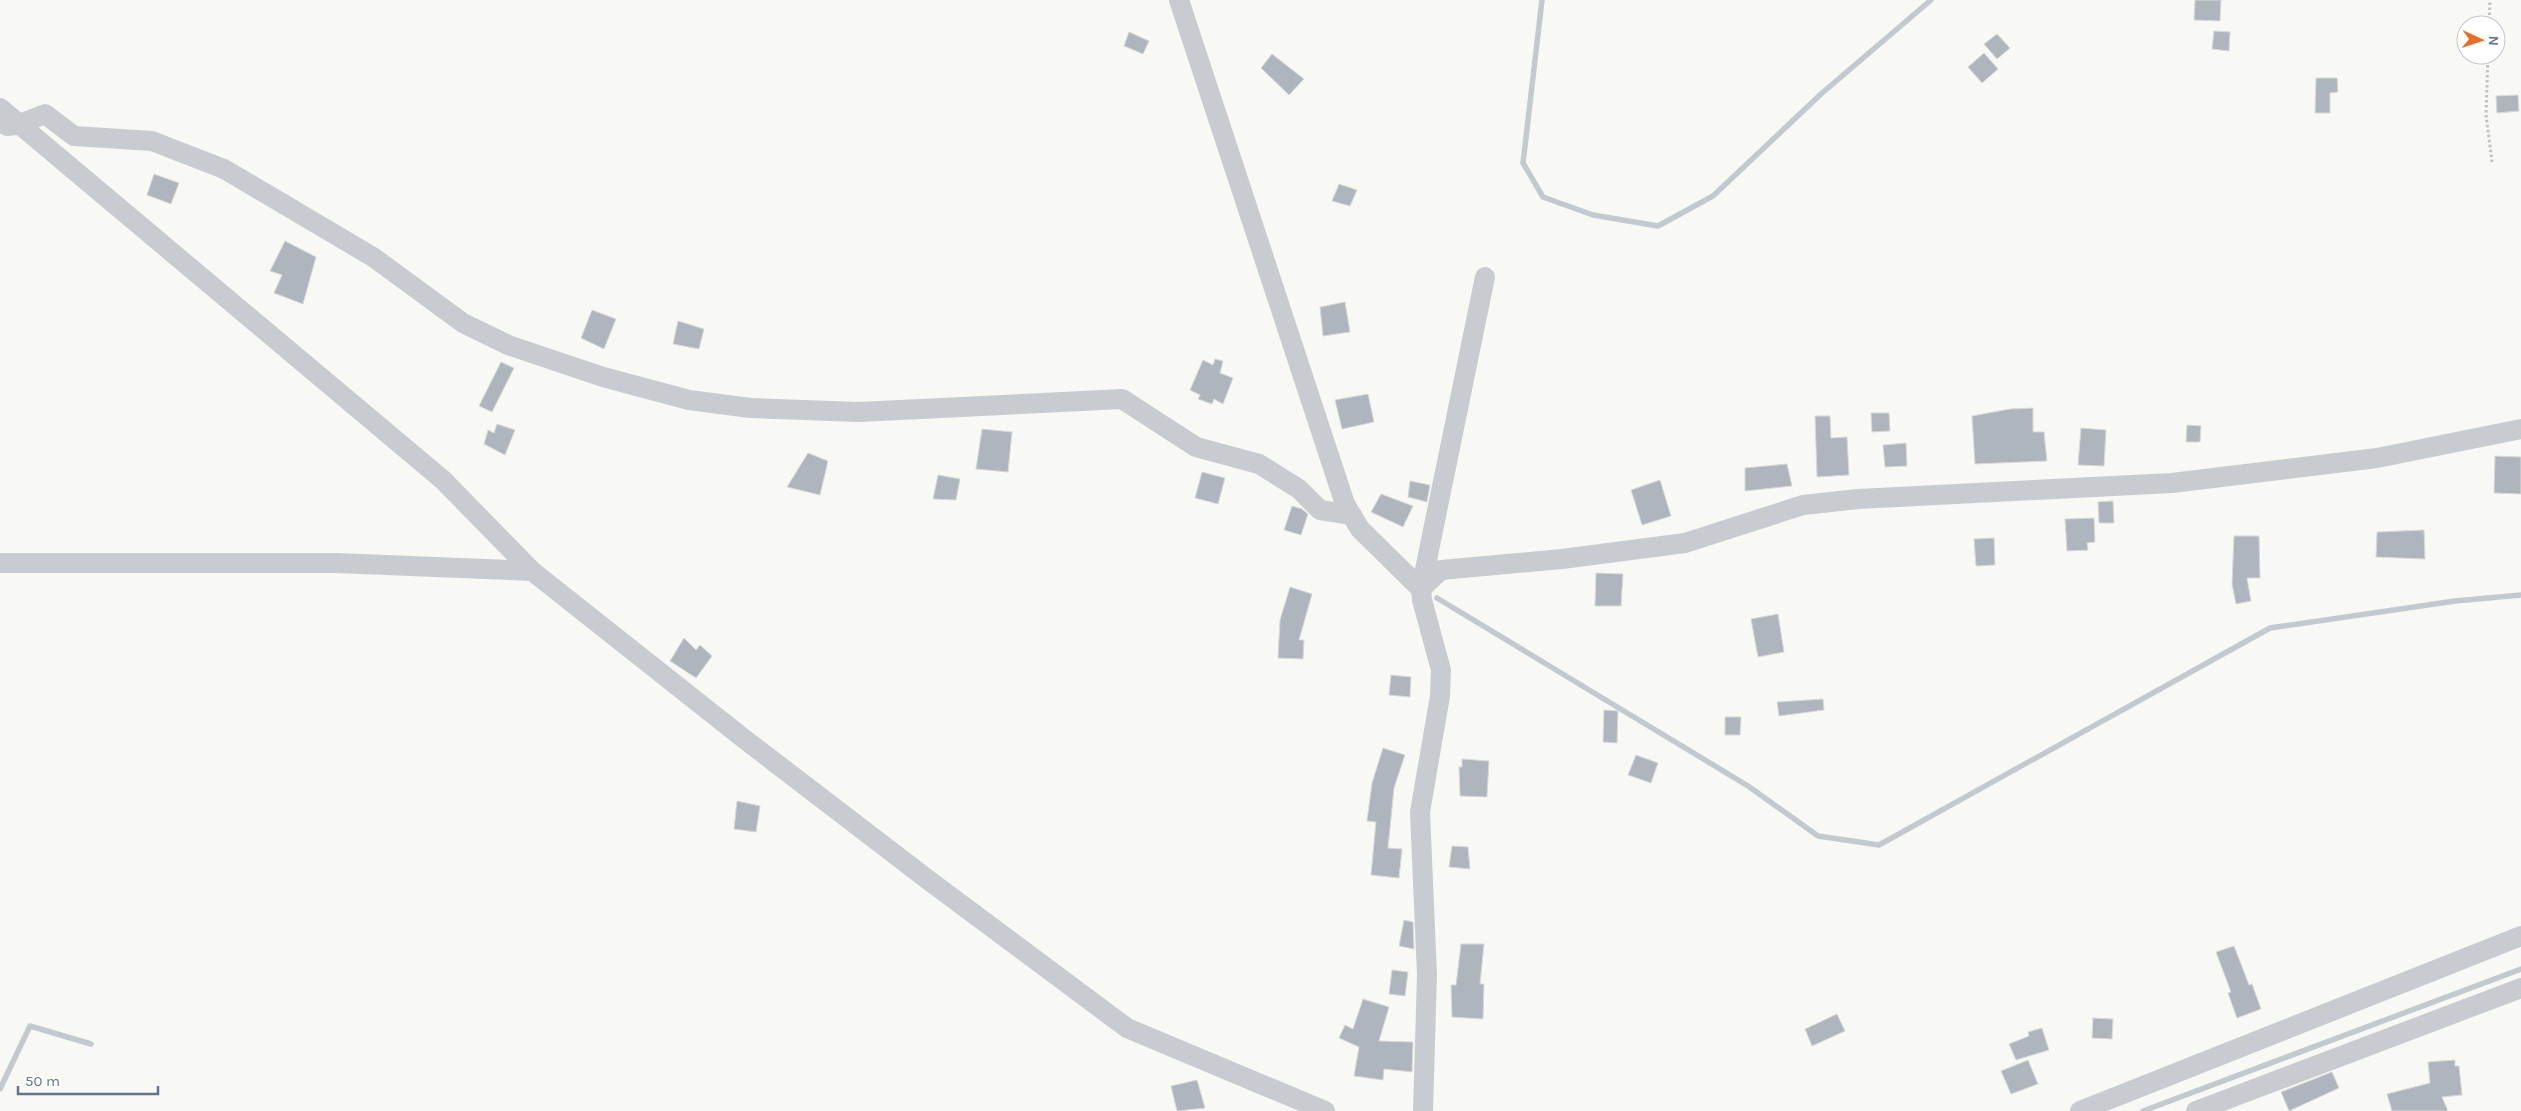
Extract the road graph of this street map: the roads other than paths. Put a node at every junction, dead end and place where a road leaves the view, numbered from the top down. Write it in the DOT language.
graph roads {
  1 [pos="1179,0"];
  2 [pos="0,108"];
  3 [pos="9,126"];
  4 [pos="1485,277"];
  5 [pos="2521,429"];
  6 [pos="1352,515"];
  7 [pos="0,564"];
  8 [pos="532,571"];
  9 [pos="1421,589"];
  10 [pos="2521,936"];
  11 [pos="2521,988"];
  12 [pos="1325,1111"];
  13 [pos="1423,1111"];
  14 [pos="2080,1111"];
  15 [pos="2196,1111"];
  1 -- 6 [label="street"];
  2 -- 3 [label="street"];
  3 -- 6 [label="street"];
  3 -- 8 [label="street"];
  4 -- 9 [label="street"];
  5 -- 9 [label="street"];
  6 -- 9 [label="street"];
  7 -- 8 [label="street"];
  8 -- 12 [label="street"];
  9 -- 13 [label="street"];
  10 -- 14 [label="street"];
  11 -- 15 [label="street"];
}
